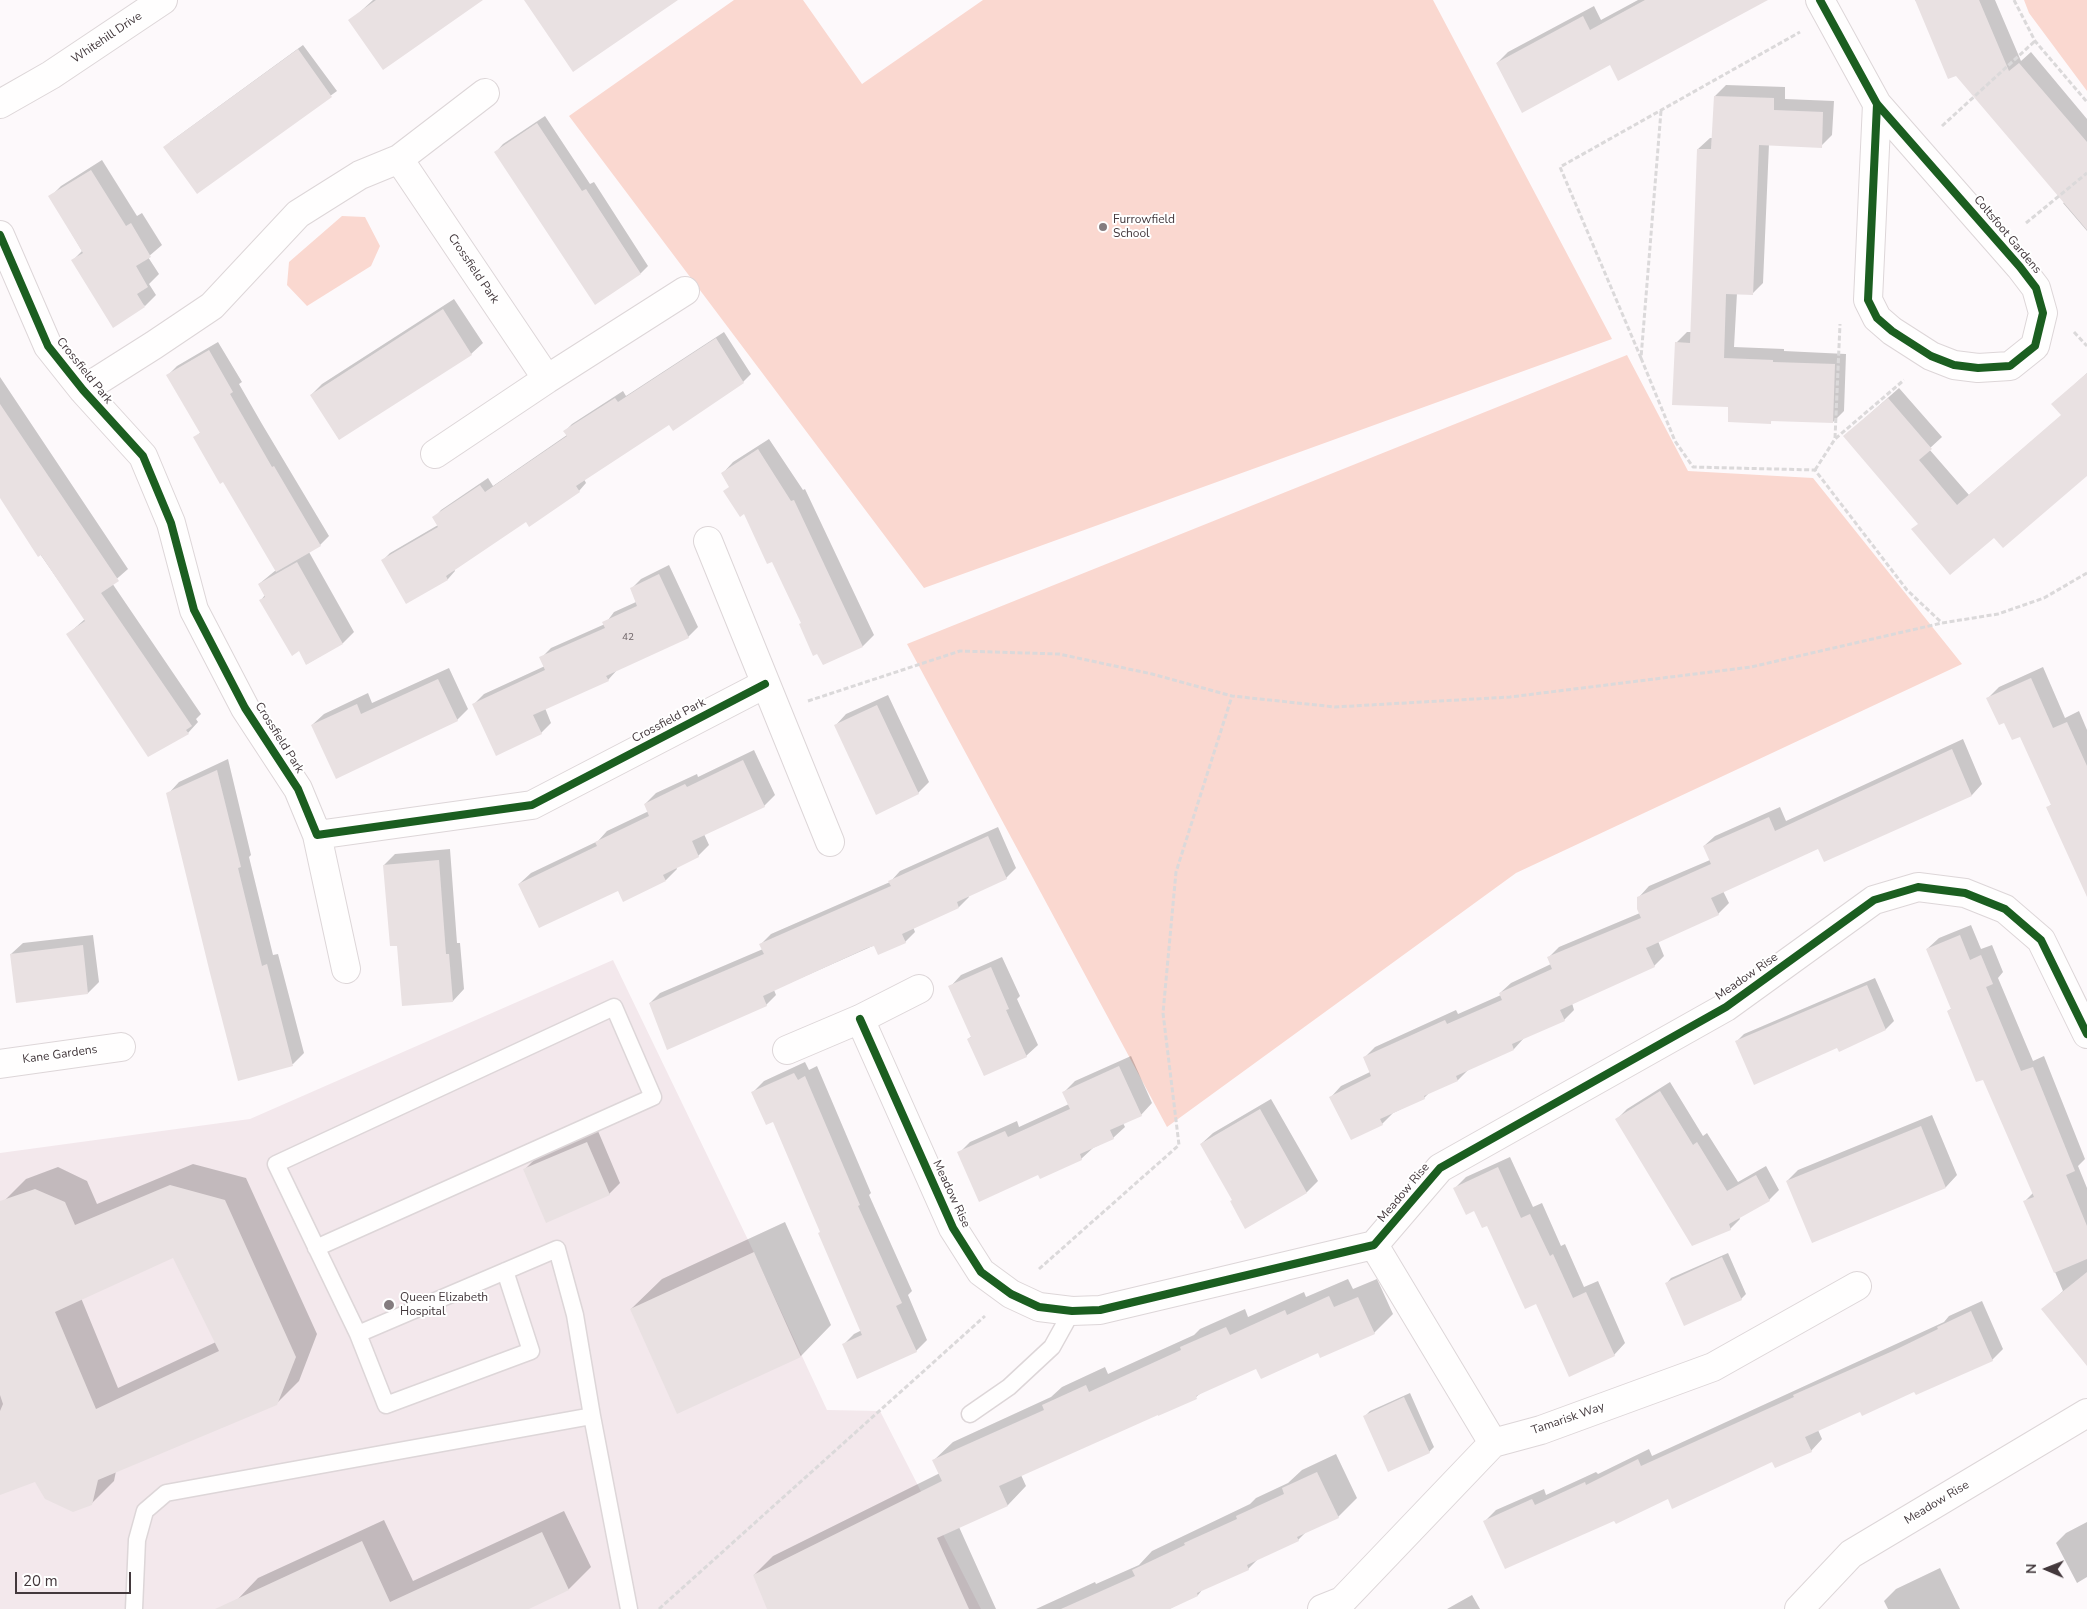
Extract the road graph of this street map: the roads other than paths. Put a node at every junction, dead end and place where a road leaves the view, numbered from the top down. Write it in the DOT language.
graph roads {
  1 [pos="163,0"];
  2 [pos="1824,8"];
  3 [pos="485,93"];
  4 [pos="0,104"];
  5 [pos="1877,104"];
  6 [pos="399,159"];
  7 [pos="0,235"];
  8 [pos="685,291"];
  9 [pos="547,379"];
  10 [pos="83,390"];
  11 [pos="435,454"];
  12 [pos="708,541"];
  13 [pos="765,684"];
  14 [pos="317,835"];
  15 [pos="830,842"];
  16 [pos="346,969"];
  17 [pos="919,989"];
  18 [pos="860,1019"];
  19 [pos="2087,1034"];
  20 [pos="121,1046"];
  21 [pos="787,1050"];
  22 [pos="0,1064"];
  23 [pos="1374,1245"];
  24 [pos="316,1248"];
  25 [pos="505,1271"];
  26 [pos="1857,1286"];
  27 [pos="1072,1311"];
  28 [pos="358,1334"];
  29 [pos="2087,1413"];
  30 [pos="970,1414"];
  31 [pos="592,1416"];
  32 [pos="1493,1443"];
  33 [pos="134,1609"];
  34 [pos="629,1609"];
  35 [pos="1322,1609"];
  36 [pos="1799,1609"];
  1 -- 4 [label="street, Whitehill Drive"];
  2 -- 5 [label="street, Coltsfoot Gardens"];
  3 -- 6 [label="street, Crossfield Park"];
  5 -- 5 [label="street, Coltsfoot Gardens"];
  6 -- 9 [label="street, Crossfield Park"];
  6 -- 10 [label="street, Crossfield Park"];
  7 -- 10 [label="street, Crossfield Park"];
  8 -- 9 [label="street"];
  9 -- 11 [label="street"];
  10 -- 14 [label="street, Crossfield Park"];
  12 -- 13 [label="street"];
  13 -- 14 [label="street, Crossfield Park"];
  13 -- 15 [label="street"];
  14 -- 16 [label="street, Crossfield Park"];
  17 -- 18 [label="street"];
  18 -- 21 [label="street"];
  18 -- 27 [label="street, Meadow Rise"];
  19 -- 23 [label="street, Meadow Rise"];
  20 -- 22 [label="street, Kane Gardens"];
  23 -- 27 [label="street, Meadow Rise"];
  23 -- 32 [label="street"];
  24 -- 24 [label="lane"];
  24 -- 28 [label="lane"];
  25 -- 28 [label="lane"];
  25 -- 28 [label="lane"];
  25 -- 31 [label="lane"];
  26 -- 32 [label="street, Tamarisk Way"];
  27 -- 30 [label="lane"];
  29 -- 36 [label="street, Meadow Rise"];
  31 -- 33 [label="lane"];
  31 -- 34 [label="lane"];
  32 -- 35 [label="street"];
}
